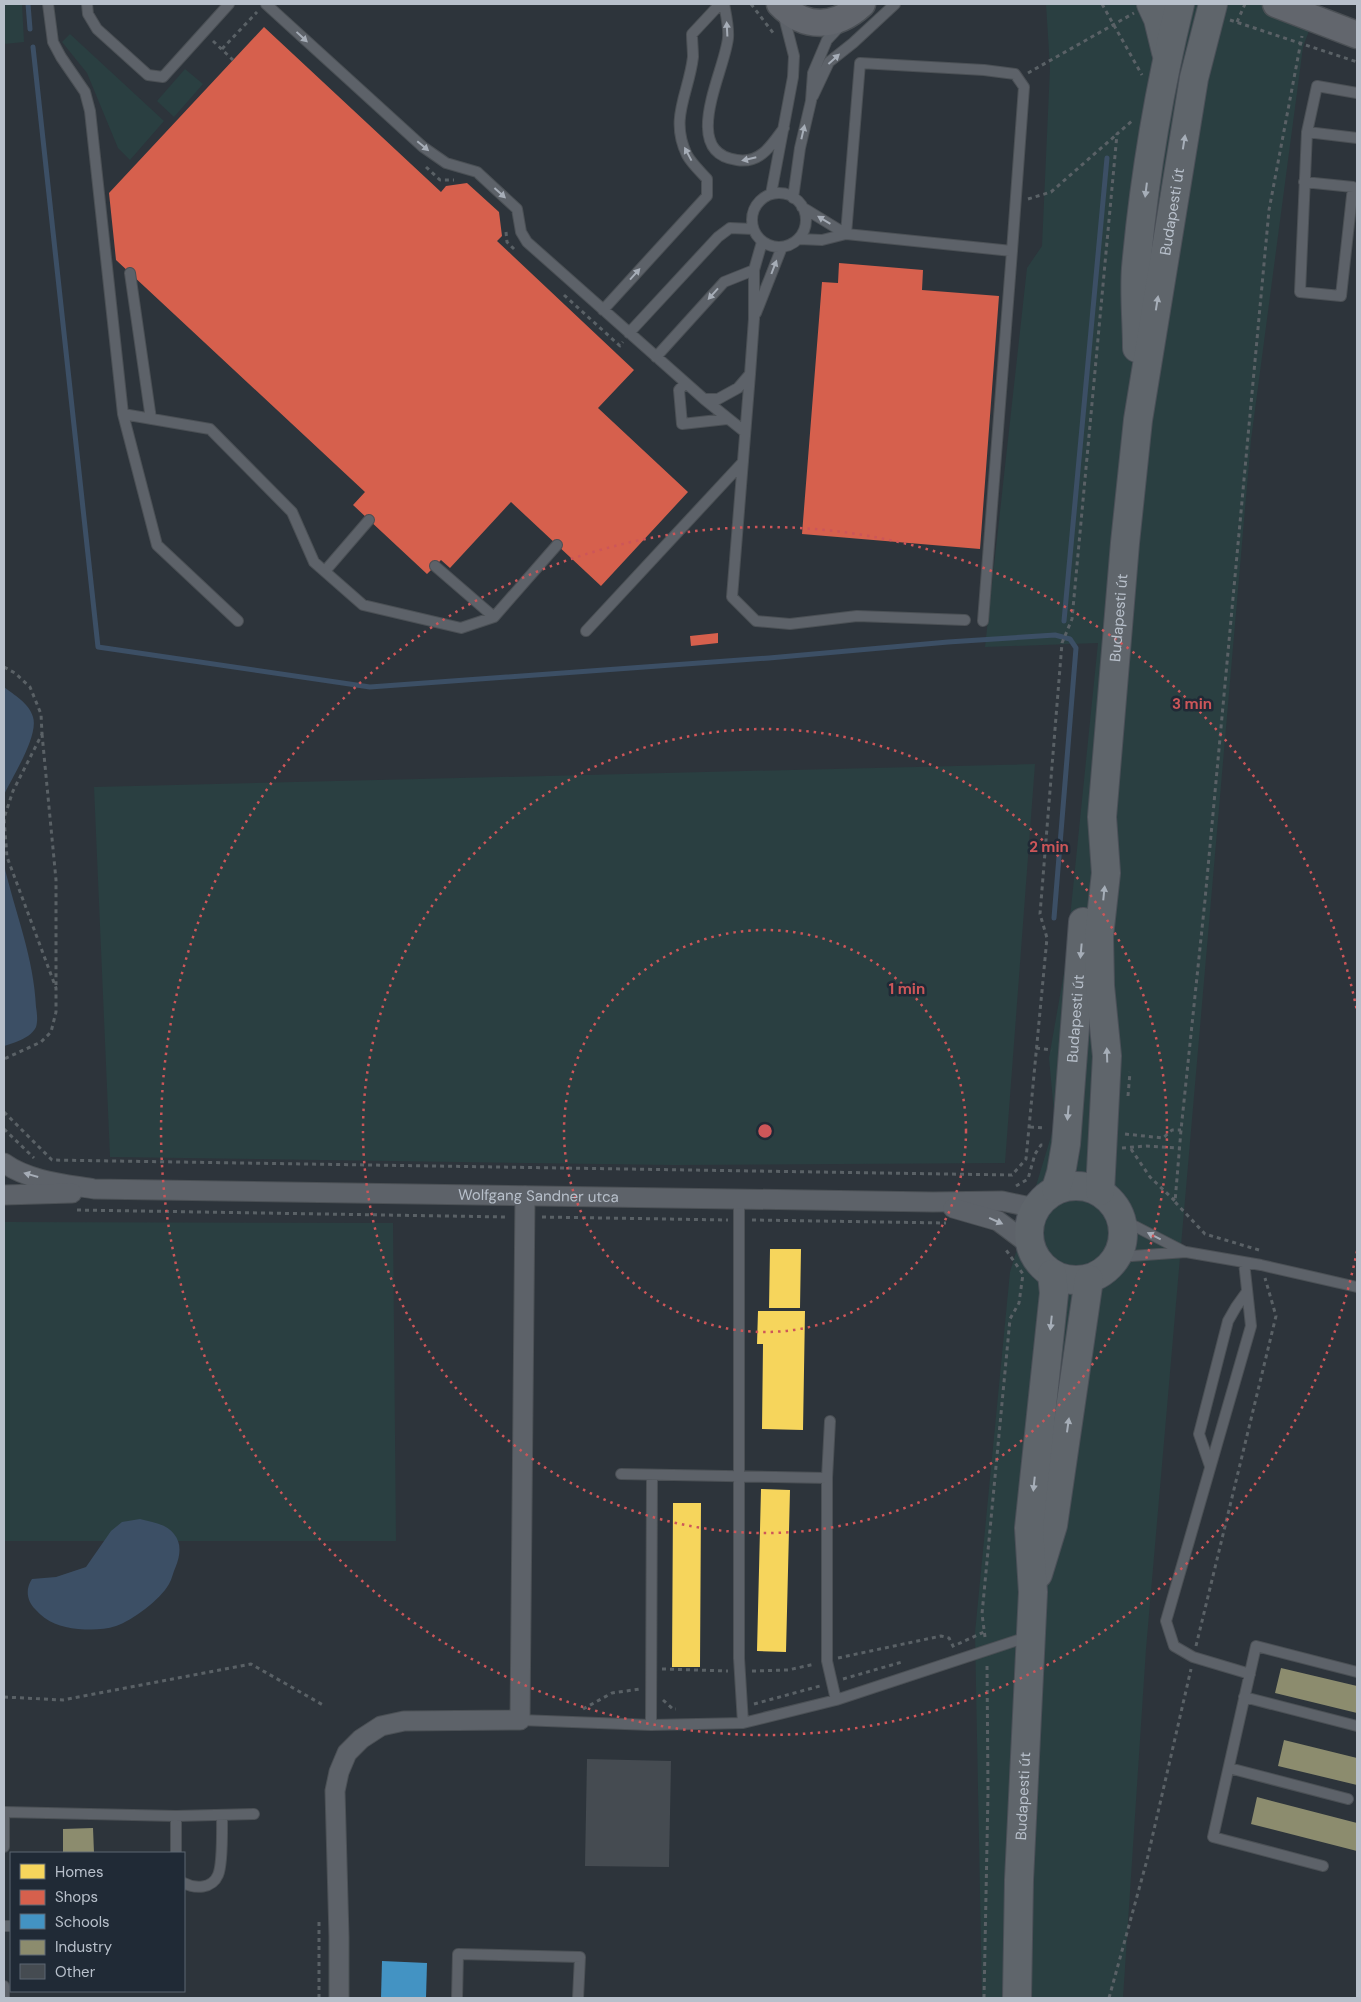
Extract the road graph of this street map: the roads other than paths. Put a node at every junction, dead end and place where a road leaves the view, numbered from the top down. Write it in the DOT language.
graph roads {
  1 [pos="48,4"];
  2 [pos="87,4"];
  3 [pos="229,4"];
  4 [pos="266,4"];
  5 [pos="720,4"];
  6 [pos="724,4"];
  7 [pos="780,4"];
  8 [pos="894,4"];
  9 [pos="1180,4"];
  10 [pos="1276,4"];
  11 [pos="1144,8"];
  12 [pos="857,9"];
  13 [pos="1221,12"];
  14 [pos="1357,35"];
  15 [pos="1167,56"];
  16 [pos="1357,93"];
  17 [pos="811,101"];
  18 [pos="784,128"];
  19 [pos="1307,132"];
  20 [pos="1357,138"];
  21 [pos="1304,182"];
  22 [pos="771,194"];
  23 [pos="794,198"];
  24 [pos="802,207"];
  25 [pos="753,229"];
  26 [pos="846,234"];
  27 [pos="798,238"];
  28 [pos="762,242"];
  29 [pos="782,247"];
  30 [pos="1012,251"];
  31 [pos="754,270"];
  32 [pos="130,273"];
  33 [pos="602,310"];
  34 [pos="754,319"];
  35 [pos="629,333"];
  36 [pos="656,357"];
  37 [pos="750,374"];
  38 [pos="685,383"];
  39 [pos="704,399"];
  40 [pos="123,414"];
  41 [pos="151,419"];
  42 [pos="728,420"];
  43 [pos="1138,420"];
  44 [pos="745,432"];
  45 [pos="743,462"];
  46 [pos="369,520"];
  47 [pos="557,545"];
  48 [pos="435,566"];
  49 [pos="324,571"];
  50 [pos="494,617"];
  51 [pos="965,620"];
  52 [pos="238,621"];
  53 [pos="982,621"];
  54 [pos="586,631"];
  55 [pos="1102,817"];
  56 [pos="4,1163"];
  57 [pos="94,1189"];
  58 [pos="1056,1189"];
  59 [pos="1100,1191"];
  60 [pos="4,1195"];
  61 [pos="525,1196"];
  62 [pos="739,1199"];
  63 [pos="933,1202"];
  64 [pos="1035,1208"];
  65 [pos="1123,1220"];
  66 [pos="1030,1245"];
  67 [pos="1186,1252"];
  68 [pos="1118,1256"];
  69 [pos="1244,1262"];
  70 [pos="1052,1274"];
  71 [pos="1089,1279"];
  72 [pos="1357,1287"];
  73 [pos="1246,1293"];
  74 [pos="830,1420"];
  75 [pos="1210,1466"];
  76 [pos="621,1474"];
  77 [pos="652,1476"];
  78 [pos="740,1477"];
  79 [pos="827,1478"];
  80 [pos="1033,1592"];
  81 [pos="1030,1636"];
  82 [pos="1357,1672"];
  83 [pos="1250,1674"];
  84 [pos="1244,1697"];
  85 [pos="836,1700"];
  86 [pos="520,1720"];
  87 [pos="743,1723"];
  88 [pos="650,1725"];
  89 [pos="1357,1726"];
  90 [pos="1229,1768"];
  91 [pos="1348,1799"];
  92 [pos="4,1812"];
  93 [pos="254,1814"];
  94 [pos="222,1815"];
  95 [pos="176,1816"];
  96 [pos="4,1847"];
  97 [pos="176,1852"];
  98 [pos="1323,1866"];
  99 [pos="185,1884"];
  100 [pos="4,1986"];
  101 [pos="4,1998"];
  102 [pos="339,1998"];
  103 [pos="457,1998"];
  104 [pos="578,1998"];
  105 [pos="1017,1998"];
  1 -- 40 [label="lane"];
  2 -- 3 [label="lane"];
  4 -- 33 [label="lane, one-way"];
  33 -- 5 [label="lane, one-way"];
  18 -- 6 [label="lane, one-way"];
  7 -- 12 [label="street"];
  7 -- 18 [label="lane"];
  17 -- 8 [label="lane, one-way"];
  9 -- 15 [label="main road, Budapesti út"];
  10 -- 14 [label="street"];
  11 -- 15 [label="main road"];
  12 -- 17 [label="lane"];
  43 -- 13 [label="main road, Budapesti út, one-way"];
  15 -- 43 [label="main road, Budapesti út, one-way"];
  16 -- 19 [label="lane"];
  23 -- 17 [label="lane, one-way"];
  18 -- 22 [label="lane"];
  19 -- 20 [label="lane"];
  19 -- 21 [label="lane"];
  21 -- 21 [label="lane"];
  22 -- 23 [label="lane"];
  22 -- 25 [label="lane"];
  23 -- 24 [label="lane"];
  26 -- 24 [label="lane, one-way"];
  24 -- 27 [label="lane"];
  25 -- 28 [label="lane"];
  25 -- 35 [label="lane"];
  26 -- 27 [label="lane"];
  26 -- 30 [label="lane"];
  26 -- 30 [label="lane"];
  27 -- 29 [label="lane"];
  28 -- 29 [label="lane"];
  28 -- 31 [label="lane"];
  34 -- 29 [label="lane, one-way"];
  30 -- 53 [label="lane"];
  31 -- 34 [label="lane"];
  31 -- 36 [label="lane, one-way"];
  32 -- 41 [label="lane"];
  33 -- 35 [label="lane"];
  34 -- 37 [label="lane"];
  35 -- 36 [label="lane"];
  36 -- 38 [label="lane"];
  37 -- 39 [label="lane"];
  37 -- 44 [label="lane"];
  38 -- 39 [label="lane"];
  38 -- 42 [label="lane"];
  39 -- 42 [label="lane"];
  40 -- 41 [label="lane"];
  40 -- 52 [label="lane"];
  41 -- 49 [label="lane"];
  42 -- 44 [label="lane"];
  43 -- 55 [label="main road, Budapesti út"];
  44 -- 45 [label="lane"];
  45 -- 51 [label="lane"];
  45 -- 54 [label="lane"];
  46 -- 49 [label="lane"];
  47 -- 50 [label="lane"];
  48 -- 50 [label="lane"];
  49 -- 50 [label="lane"];
  55 -- 58 [label="main road, Budapesti út, one-way"];
  59 -- 55 [label="main road, Budapesti út, one-way"];
  57 -- 56 [label="street, one-way"];
  57 -- 60 [label="street"];
  57 -- 61 [label="street, Wolfgang Sandner utca"];
  58 -- 59 [label="main road"];
  58 -- 64 [label="main road"];
  59 -- 65 [label="main road"];
  61 -- 62 [label="street, Wolfgang Sandner utca"];
  61 -- 86 [label="street"];
  62 -- 63 [label="street, Wolfgang Sandner utca"];
  62 -- 78 [label="lane"];
  63 -- 64 [label="street, Wolfgang Sandner utca"];
  63 -- 66 [label="street, Wolfgang Sandner utca, one-way"];
  64 -- 66 [label="main road"];
  67 -- 65 [label="lane, one-way"];
  65 -- 68 [label="main road"];
  66 -- 70 [label="main road"];
  67 -- 68 [label="lane"];
  67 -- 69 [label="lane"];
  68 -- 71 [label="main road"];
  69 -- 72 [label="lane"];
  69 -- 73 [label="lane"];
  70 -- 71 [label="main road"];
  70 -- 80 [label="main road, Budapesti út, one-way"];
  80 -- 71 [label="main road, Budapesti út, one-way"];
  73 -- 75 [label="lane"];
  73 -- 75 [label="lane"];
  74 -- 79 [label="lane"];
  75 -- 83 [label="lane"];
  76 -- 77 [label="lane"];
  77 -- 78 [label="lane"];
  77 -- 88 [label="lane"];
  78 -- 79 [label="lane"];
  78 -- 87 [label="lane"];
  79 -- 85 [label="lane"];
  80 -- 81 [label="main road, Budapesti út"];
  81 -- 85 [label="lane"];
  81 -- 105 [label="main road, Budapesti út"];
  82 -- 83 [label="lane"];
  83 -- 84 [label="lane"];
  84 -- 89 [label="lane"];
  84 -- 90 [label="lane"];
  85 -- 87 [label="lane"];
  86 -- 88 [label="lane"];
  86 -- 102 [label="street"];
  87 -- 88 [label="lane"];
  90 -- 91 [label="lane"];
  90 -- 98 [label="lane"];
  92 -- 95 [label="lane"];
  92 -- 96 [label="lane"];
  93 -- 94 [label="lane"];
  94 -- 95 [label="lane"];
  94 -- 99 [label="lane"];
  95 -- 97 [label="lane"];
  100 -- 101 [label="lane"];
  103 -- 104 [label="lane"];
}
